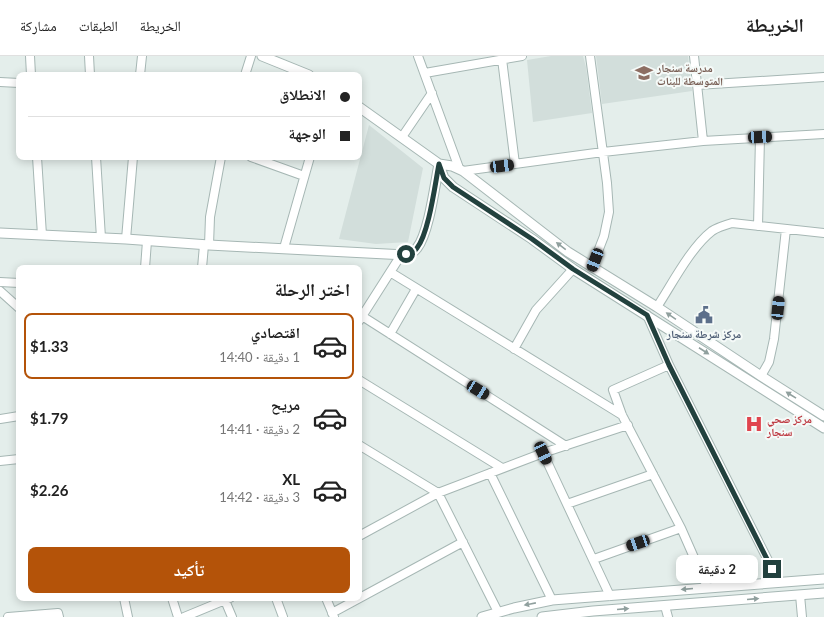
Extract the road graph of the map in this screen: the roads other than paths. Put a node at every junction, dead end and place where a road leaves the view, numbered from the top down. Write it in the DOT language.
graph roads {
  1 [pos="30,56"];
  2 [pos="89,56"];
  3 [pos="142,56"];
  4 [pos="250,56"];
  5 [pos="262,56"];
  6 [pos="418,56"];
  7 [pos="522,56"];
  8 [pos="590,56"];
  9 [pos="694,56"];
  10 [pos="502,59"];
  11 [pos="282,60"];
  12 [pos="31,72"];
  13 [pos="90,72"];
  14 [pos="140,72"];
  15 [pos="246,72"];
  16 [pos="304,72"];
  17 [pos="425,73"];
  18 [pos="824,77"];
  19 [pos="0,82"];
  20 [pos="16,83"];
  21 [pos="697,85"];
  22 [pos="432,93"];
  23 [pos="362,109"];
  24 [pos="824,134"];
  25 [pos="402,137"];
  26 [pos="760,137"];
  27 [pos="703,141"];
  28 [pos="603,152"];
  29 [pos="37,160"];
  30 [pos="96,160"];
  31 [pos="133,160"];
  32 [pos="220,160"];
  33 [pos="259,160"];
  34 [pos="309,160"];
  35 [pos="439,164"];
  36 [pos="515,164"];
  37 [pos="461,169"];
  38 [pos="304,176"];
  39 [pos="449,183"];
  40 [pos="758,226"];
  41 [pos="786,229"];
  42 [pos="0,233"];
  43 [pos="824,233"];
  44 [pos="42,235"];
  45 [pos="101,238"];
  46 [pos="126,239"];
  47 [pos="147,241"];
  48 [pos="207,245"];
  49 [pos="284,248"];
  50 [pos="401,255"];
  51 [pos="145,265"];
  52 [pos="203,265"];
  53 [pos="592,268"];
  54 [pos="573,269"];
  55 [pos="390,272"];
  56 [pos="0,282"];
  57 [pos="16,283"];
  58 [pos="416,289"];
  59 [pos="0,291"];
  60 [pos="16,305"];
  61 [pos="657,307"];
  62 [pos="647,315"];
  63 [pos="362,317"];
  64 [pos="362,320"];
  65 [pos="390,334"];
  66 [pos="514,349"];
  67 [pos="669,365"];
  68 [pos="761,376"];
  69 [pos="362,382"];
  70 [pos="622,415"];
  71 [pos="16,416"];
  72 [pos="824,416"];
  73 [pos="0,419"];
  74 [pos="628,425"];
  75 [pos="824,428"];
  76 [pos="566,446"];
  77 [pos="362,447"];
  78 [pos="543,453"];
  79 [pos="16,460"];
  80 [pos="0,461"];
  81 [pos="502,468"];
  82 [pos="490,473"];
  83 [pos="653,474"];
  84 [pos="438,493"];
  85 [pos="567,504"];
  86 [pos="681,528"];
  87 [pos="362,534"];
  88 [pos="462,542"];
  89 [pos="594,559"];
  90 [pos="824,579"];
  91 [pos="779,582"];
  92 [pos="707,587"];
  93 [pos="824,593"];
  94 [pos="800,595"];
  95 [pos="610,596"];
  96 [pos="362,599"];
  97 [pos="552,600"];
  98 [pos="125,601"];
  99 [pos="173,601"];
  100 [pos="221,601"];
  101 [pos="227,601"];
  102 [pos="277,601"];
  103 [pos="327,601"];
  104 [pos="358,601"];
  105 [pos="665,606"];
  106 [pos="498,612"];
  107 [pos="593,614"];
  108 [pos="333,615"];
  109 [pos="8,617"];
  110 [pos="58,617"];
  111 [pos="128,617"];
  112 [pos="178,617"];
  113 [pos="184,617"];
  114 [pos="232,617"];
  115 [pos="283,617"];
  116 [pos="482,617"];
  117 [pos="542,617"];
  118 [pos="668,617"];
  119 [pos="802,617"];
  1 -- 12 [label="street"];
  2 -- 13 [label="street"];
  3 -- 14 [label="street"];
  4 -- 15 [label="street"];
  5 -- 11 [label="street"];
  6 -- 17 [label="street"];
  7 -- 10 [label="street"];
  8 -- 28 [label="street"];
  9 -- 21 [label="street"];
  10 -- 17 [label="street"];
  10 -- 36 [label="street"];
  11 -- 16 [label="street"];
  17 -- 22 [label="street"];
  18 -- 21 [label="street"];
  19 -- 20 [label="street"];
  21 -- 27 [label="street"];
  22 -- 25 [label="street"];
  22 -- 37 [label="street"];
  23 -- 25 [label="street"];
  24 -- 26 [label="street"];
  25 -- 35 [label="street"];
  26 -- 27 [label="street"];
  26 -- 40 [label="street"];
  27 -- 28 [label="street"];
  28 -- 36 [label="street"];
  28 -- 53 [label="street"];
  29 -- 44 [label="street"];
  30 -- 45 [label="street"];
  31 -- 46 [label="street"];
  32 -- 48 [label="street"];
  33 -- 38 [label="street"];
  34 -- 38 [label="street"];
  35 -- 37 [label="street"];
  35 -- 39 [label="street"];
  35 -- 50 [label="street"];
  36 -- 37 [label="street"];
  37 -- 39 [label="street"];
  53 -- 37 [label="street, one-way"];
  38 -- 49 [label="street"];
  39 -- 54 [label="street"];
  40 -- 41 [label="street"];
  40 -- 61 [label="street"];
  41 -- 43 [label="street"];
  41 -- 68 [label="street"];
  42 -- 44 [label="street"];
  44 -- 45 [label="street"];
  45 -- 46 [label="street"];
  46 -- 47 [label="street"];
  47 -- 48 [label="street"];
  47 -- 51 [label="street"];
  48 -- 49 [label="street"];
  48 -- 52 [label="street"];
  49 -- 50 [label="street"];
  50 -- 55 [label="street"];
  53 -- 61 [label="street"];
  54 -- 62 [label="street"];
  54 -- 66 [label="street"];
  55 -- 58 [label="street"];
  55 -- 63 [label="street"];
  56 -- 57 [label="street"];
  58 -- 65 [label="street"];
  58 -- 66 [label="street"];
  59 -- 60 [label="street"];
  68 -- 61 [label="street, one-way"];
  62 -- 67 [label="street"];
  62 -- 75 [label="street, one-way"];
  64 -- 65 [label="street"];
  65 -- 76 [label="street"];
  66 -- 70 [label="street"];
  67 -- 70 [label="street"];
  67 -- 91 [label="street"];
  72 -- 68 [label="street, one-way"];
  69 -- 81 [label="street"];
  70 -- 74 [label="street"];
  71 -- 73 [label="street"];
  74 -- 76 [label="street"];
  74 -- 83 [label="street"];
  76 -- 78 [label="street"];
  77 -- 84 [label="street"];
  78 -- 81 [label="street"];
  78 -- 85 [label="street"];
  79 -- 80 [label="street"];
  81 -- 82 [label="street"];
  82 -- 84 [label="street"];
  82 -- 97 [label="street"];
  83 -- 85 [label="street"];
  83 -- 86 [label="street"];
  84 -- 87 [label="street"];
  84 -- 88 [label="street"];
  85 -- 89 [label="street"];
  86 -- 89 [label="street"];
  86 -- 92 [label="street"];
  88 -- 96 [label="street"];
  88 -- 106 [label="street"];
  89 -- 95 [label="street"];
  90 -- 91 [label="street"];
  91 -- 92 [label="street"];
  92 -- 95 [label="street, one-way"];
  93 -- 94 [label="street"];
  105 -- 94 [label="street, one-way"];
  94 -- 119 [label="street"];
  95 -- 97 [label="street"];
  97 -- 106 [label="street, one-way"];
  98 -- 111 [label="street"];
  99 -- 112 [label="street"];
  100 -- 113 [label="street"];
  101 -- 114 [label="street"];
  102 -- 115 [label="street"];
  103 -- 108 [label="street"];
  104 -- 108 [label="street"];
  107 -- 105 [label="street, one-way"];
  105 -- 118 [label="street"];
  106 -- 116 [label="street"];
  107 -- 117 [label="street"];
  109 -- 110 [label="street"];
}
